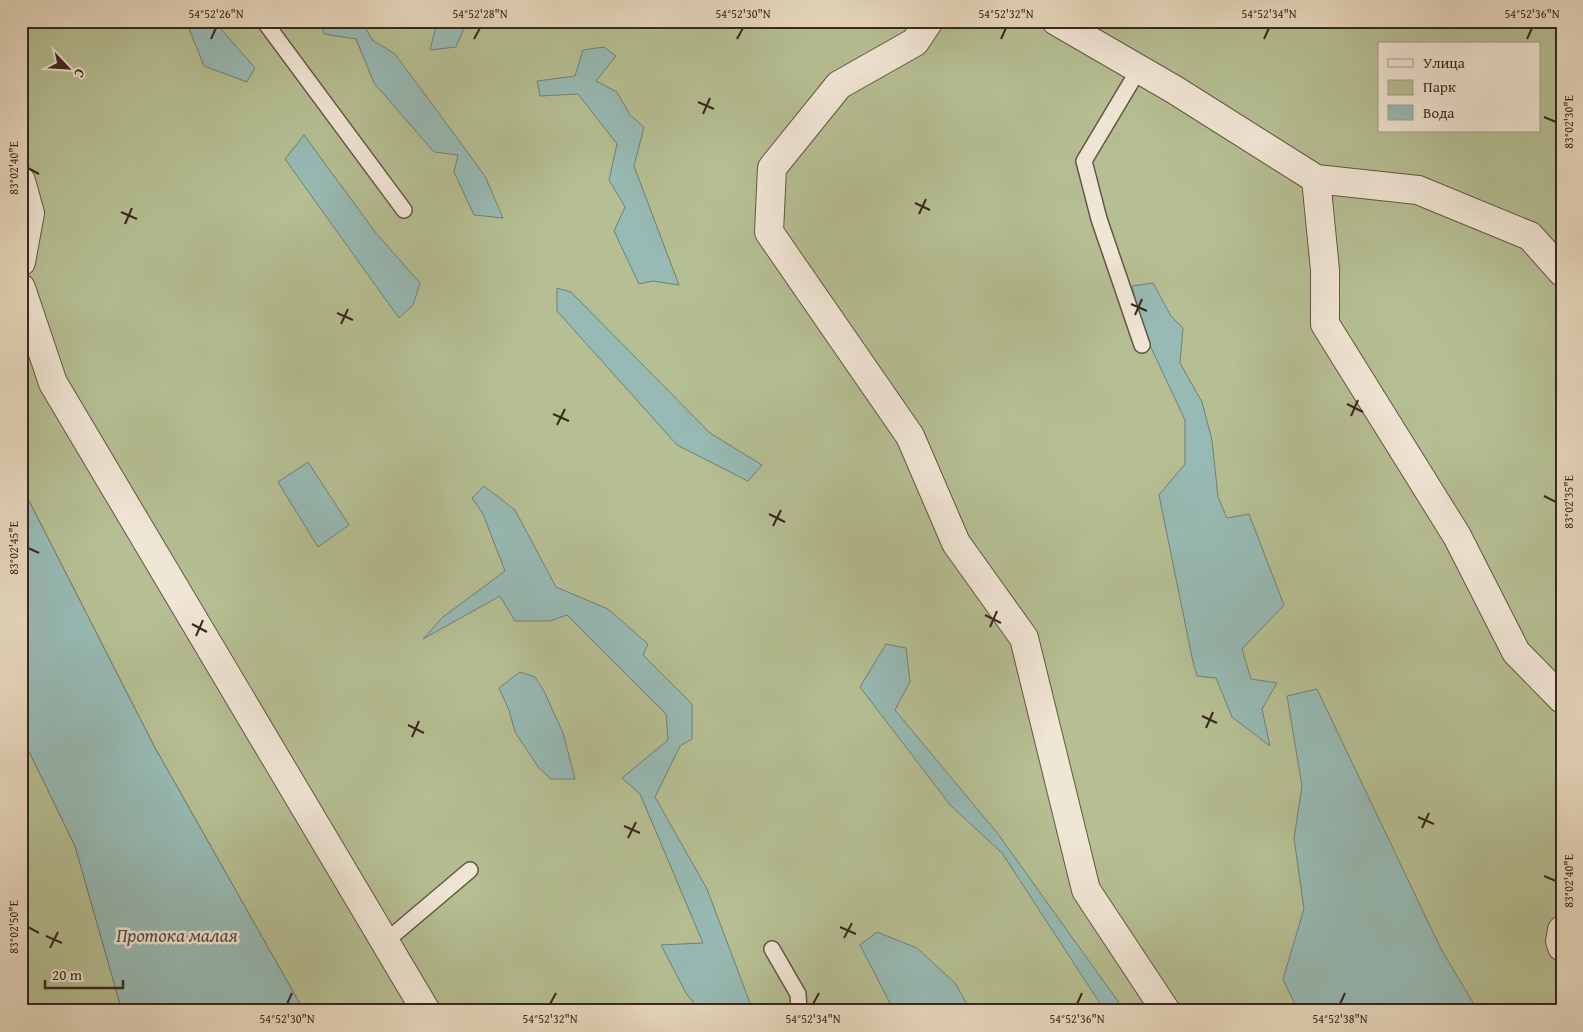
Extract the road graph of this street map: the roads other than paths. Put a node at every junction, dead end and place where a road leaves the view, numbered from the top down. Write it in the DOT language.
graph roads {
  1 [pos="264,21"];
  2 [pos="929,21"];
  3 [pos="1056,21"];
  4 [pos="1139,69"];
  5 [pos="1316,179"];
  6 [pos="21,181"];
  7 [pos="404,210"];
  8 [pos="21,262"];
  9 [pos="1562,272"];
  10 [pos="21,288"];
  11 [pos="1142,345"];
  12 [pos="1562,699"];
  13 [pos="470,870"];
  14 [pos="1562,930"];
  15 [pos="385,942"];
  16 [pos="1562,947"];
  17 [pos="772,949"];
  18 [pos="426,1011"];
  19 [pos="799,1011"];
  20 [pos="1166,1011"];
  1 -- 7 [label="lane"];
  2 -- 20 [label="street"];
  3 -- 4 [label="street"];
  4 -- 5 [label="street"];
  4 -- 11 [label="lane"];
  5 -- 9 [label="street"];
  5 -- 12 [label="street"];
  6 -- 8 [label="street"];
  10 -- 15 [label="street"];
  13 -- 15 [label="lane"];
  14 -- 16 [label="street"];
  15 -- 18 [label="street"];
  17 -- 19 [label="lane"];
}
